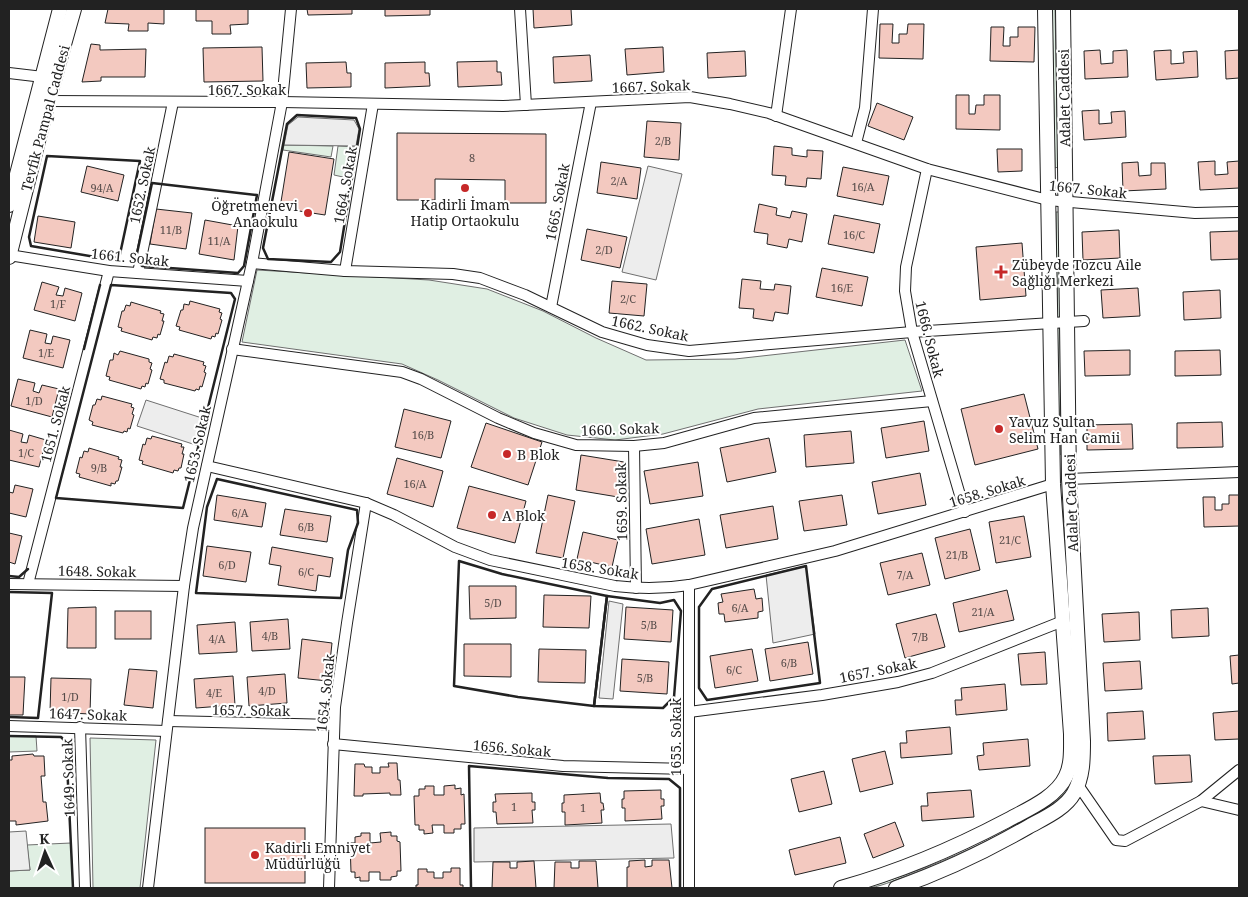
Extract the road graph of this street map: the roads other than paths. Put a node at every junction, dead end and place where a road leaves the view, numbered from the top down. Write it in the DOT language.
graph roads {
  1 [pos="60,9"];
  2 [pos="74,9"];
  3 [pos="291,9"];
  4 [pos="520,9"];
  5 [pos="791,9"];
  6 [pos="873,9"];
  7 [pos="1045,9"];
  8 [pos="1063,9"];
  9 [pos="9,73"];
  10 [pos="43,77"];
  11 [pos="48,101"];
  12 [pos="174,102"];
  13 [pos="282,102"];
  14 [pos="591,102"];
  15 [pos="373,104"];
  16 [pos="526,105"];
  17 [pos="776,116"];
  18 [pos="856,143"];
  19 [pos="927,168"];
  20 [pos="10,196"];
  21 [pos="1048,200"];
  22 [pos="1065,203"];
  23 [pos="1239,212"];
  24 [pos="9,256"];
  25 [pos="252,262"];
  26 [pos="110,271"];
  27 [pos="345,271"];
  28 [pos="138,273"];
  29 [pos="248,281"];
  30 [pos="551,307"];
  31 [pos="1084,321"];
  32 [pos="1067,322"];
  33 [pos="1050,323"];
  34 [pos="912,332"];
  35 [pos="232,349"];
  36 [pos="932,401"];
  37 [pos="634,446"];
  38 [pos="207,466"];
  39 [pos="1239,472"];
  40 [pos="1069,479"];
  41 [pos="1053,484"];
  42 [pos="366,503"];
  43 [pos="965,512"];
  44 [pos="9,584"];
  45 [pos="28,584"];
  46 [pos="689,585"];
  47 [pos="184,586"];
  48 [pos="636,588"];
  49 [pos="1063,621"];
  50 [pos="689,712"];
  51 [pos="334,725"];
  52 [pos="9,726"];
  53 [pos="167,726"];
  54 [pos="80,727"];
  55 [pos="333,744"];
  56 [pos="689,769"];
  57 [pos="1239,770"];
  58 [pos="1078,785"];
  59 [pos="1201,801"];
  60 [pos="1239,810"];
  61 [pos="85,888"];
  62 [pos="148,888"];
  63 [pos="329,888"];
  64 [pos="689,888"];
  65 [pos="841,888"];
  66 [pos="896,888"];
  1 -- 10 [label="street, Tevfik Pampal Caddesi"];
  2 -- 11 [label="street, Tevfik Pampal Caddesi"];
  3 -- 13 [label="street, 1653. Sokak"];
  4 -- 16 [label="street"];
  5 -- 17 [label="street"];
  6 -- 18 [label="street"];
  7 -- 21 [label="street"];
  8 -- 22 [label="street, Adalet Caddesi"];
  9 -- 10 [label="street"];
  10 -- 20 [label="street, Tevfik Pampal Caddesi"];
  11 -- 12 [label="street, 1667. Sokak"];
  11 -- 24 [label="street, Tevfik Pampal Caddesi"];
  12 -- 13 [label="street, 1667. Sokak"];
  12 -- 28 [label="street, 1652. Sokak"];
  13 -- 15 [label="street, 1667. Sokak"];
  13 -- 25 [label="street, 1653. Sokak"];
  14 -- 16 [label="street, 1667. Sokak"];
  14 -- 17 [label="street, 1667. Sokak"];
  14 -- 30 [label="street, 1665. Sokak"];
  15 -- 16 [label="street, 1667. Sokak"];
  15 -- 27 [label="street, 1664. Sokak"];
  17 -- 18 [label="street, 1667. Sokak"];
  18 -- 19 [label="street, 1667. Sokak"];
  19 -- 21 [label="street, 1667. Sokak"];
  19 -- 34 [label="street, 1666. Sokak"];
  21 -- 22 [label="street, 1667. Sokak"];
  21 -- 33 [label="street"];
  22 -- 23 [label="street, 1667. Sokak"];
  22 -- 32 [label="street, Adalet Caddesi"];
  24 -- 26 [label="street, 1661. Sokak"];
  25 -- 27 [label="street, 1662. Sokak"];
  25 -- 29 [label="street, 1653. Sokak"];
  26 -- 28 [label="street, 1661. Sokak"];
  26 -- 45 [label="street, 1651. Sokak"];
  27 -- 30 [label="street, 1662. Sokak"];
  28 -- 29 [label="street, 1661. Sokak"];
  29 -- 35 [label="street, 1653. Sokak"];
  30 -- 34 [label="street, 1662. Sokak"];
  31 -- 32 [label="street, 1662. Sokak"];
  32 -- 33 [label="street, 1662. Sokak"];
  32 -- 40 [label="street, Adalet Caddesi"];
  33 -- 34 [label="street, 1662. Sokak"];
  33 -- 41 [label="street"];
  34 -- 36 [label="street, 1666. Sokak"];
  35 -- 37 [label="street, 1660. Sokak"];
  35 -- 38 [label="street, 1653. Sokak"];
  36 -- 37 [label="street, 1660. Sokak"];
  36 -- 43 [label="street, 1666. Sokak"];
  37 -- 48 [label="street, 1659. Sokak"];
  38 -- 42 [label="street, 1658. Sokak"];
  38 -- 47 [label="street, 1653. Sokak"];
  39 -- 40 [label="street"];
  40 -- 58 [label="street, Adalet Caddesi"];
  41 -- 43 [label="street, 1658. Sokak"];
  41 -- 49 [label="street"];
  42 -- 48 [label="street, 1658. Sokak"];
  42 -- 51 [label="street, 1654. Sokak"];
  43 -- 46 [label="street, 1658. Sokak"];
  44 -- 45 [label="street, 1648. Sokak"];
  45 -- 47 [label="street, 1648. Sokak"];
  46 -- 48 [label="street, 1658. Sokak"];
  46 -- 50 [label="street, 1655. Sokak"];
  47 -- 53 [label="street, 1653. Sokak"];
  49 -- 50 [label="street, 1657. Sokak"];
  49 -- 65 [label="street"];
  50 -- 56 [label="street, 1655. Sokak"];
  51 -- 53 [label="street, 1657. Sokak"];
  51 -- 55 [label="street, 1654. Sokak"];
  52 -- 54 [label="street, 1647. Sokak"];
  53 -- 54 [label="street, 1647. Sokak"];
  53 -- 62 [label="street, 1653. Sokak"];
  54 -- 61 [label="street, 1649. Sokak"];
  55 -- 56 [label="street, 1656. Sokak"];
  55 -- 63 [label="street, 1654. Sokak"];
  56 -- 64 [label="street, 1655. Sokak"];
  57 -- 59 [label="street"];
  58 -- 59 [label="street"];
  58 -- 66 [label="street, Adalet Caddesi"];
  59 -- 60 [label="street"];
}
